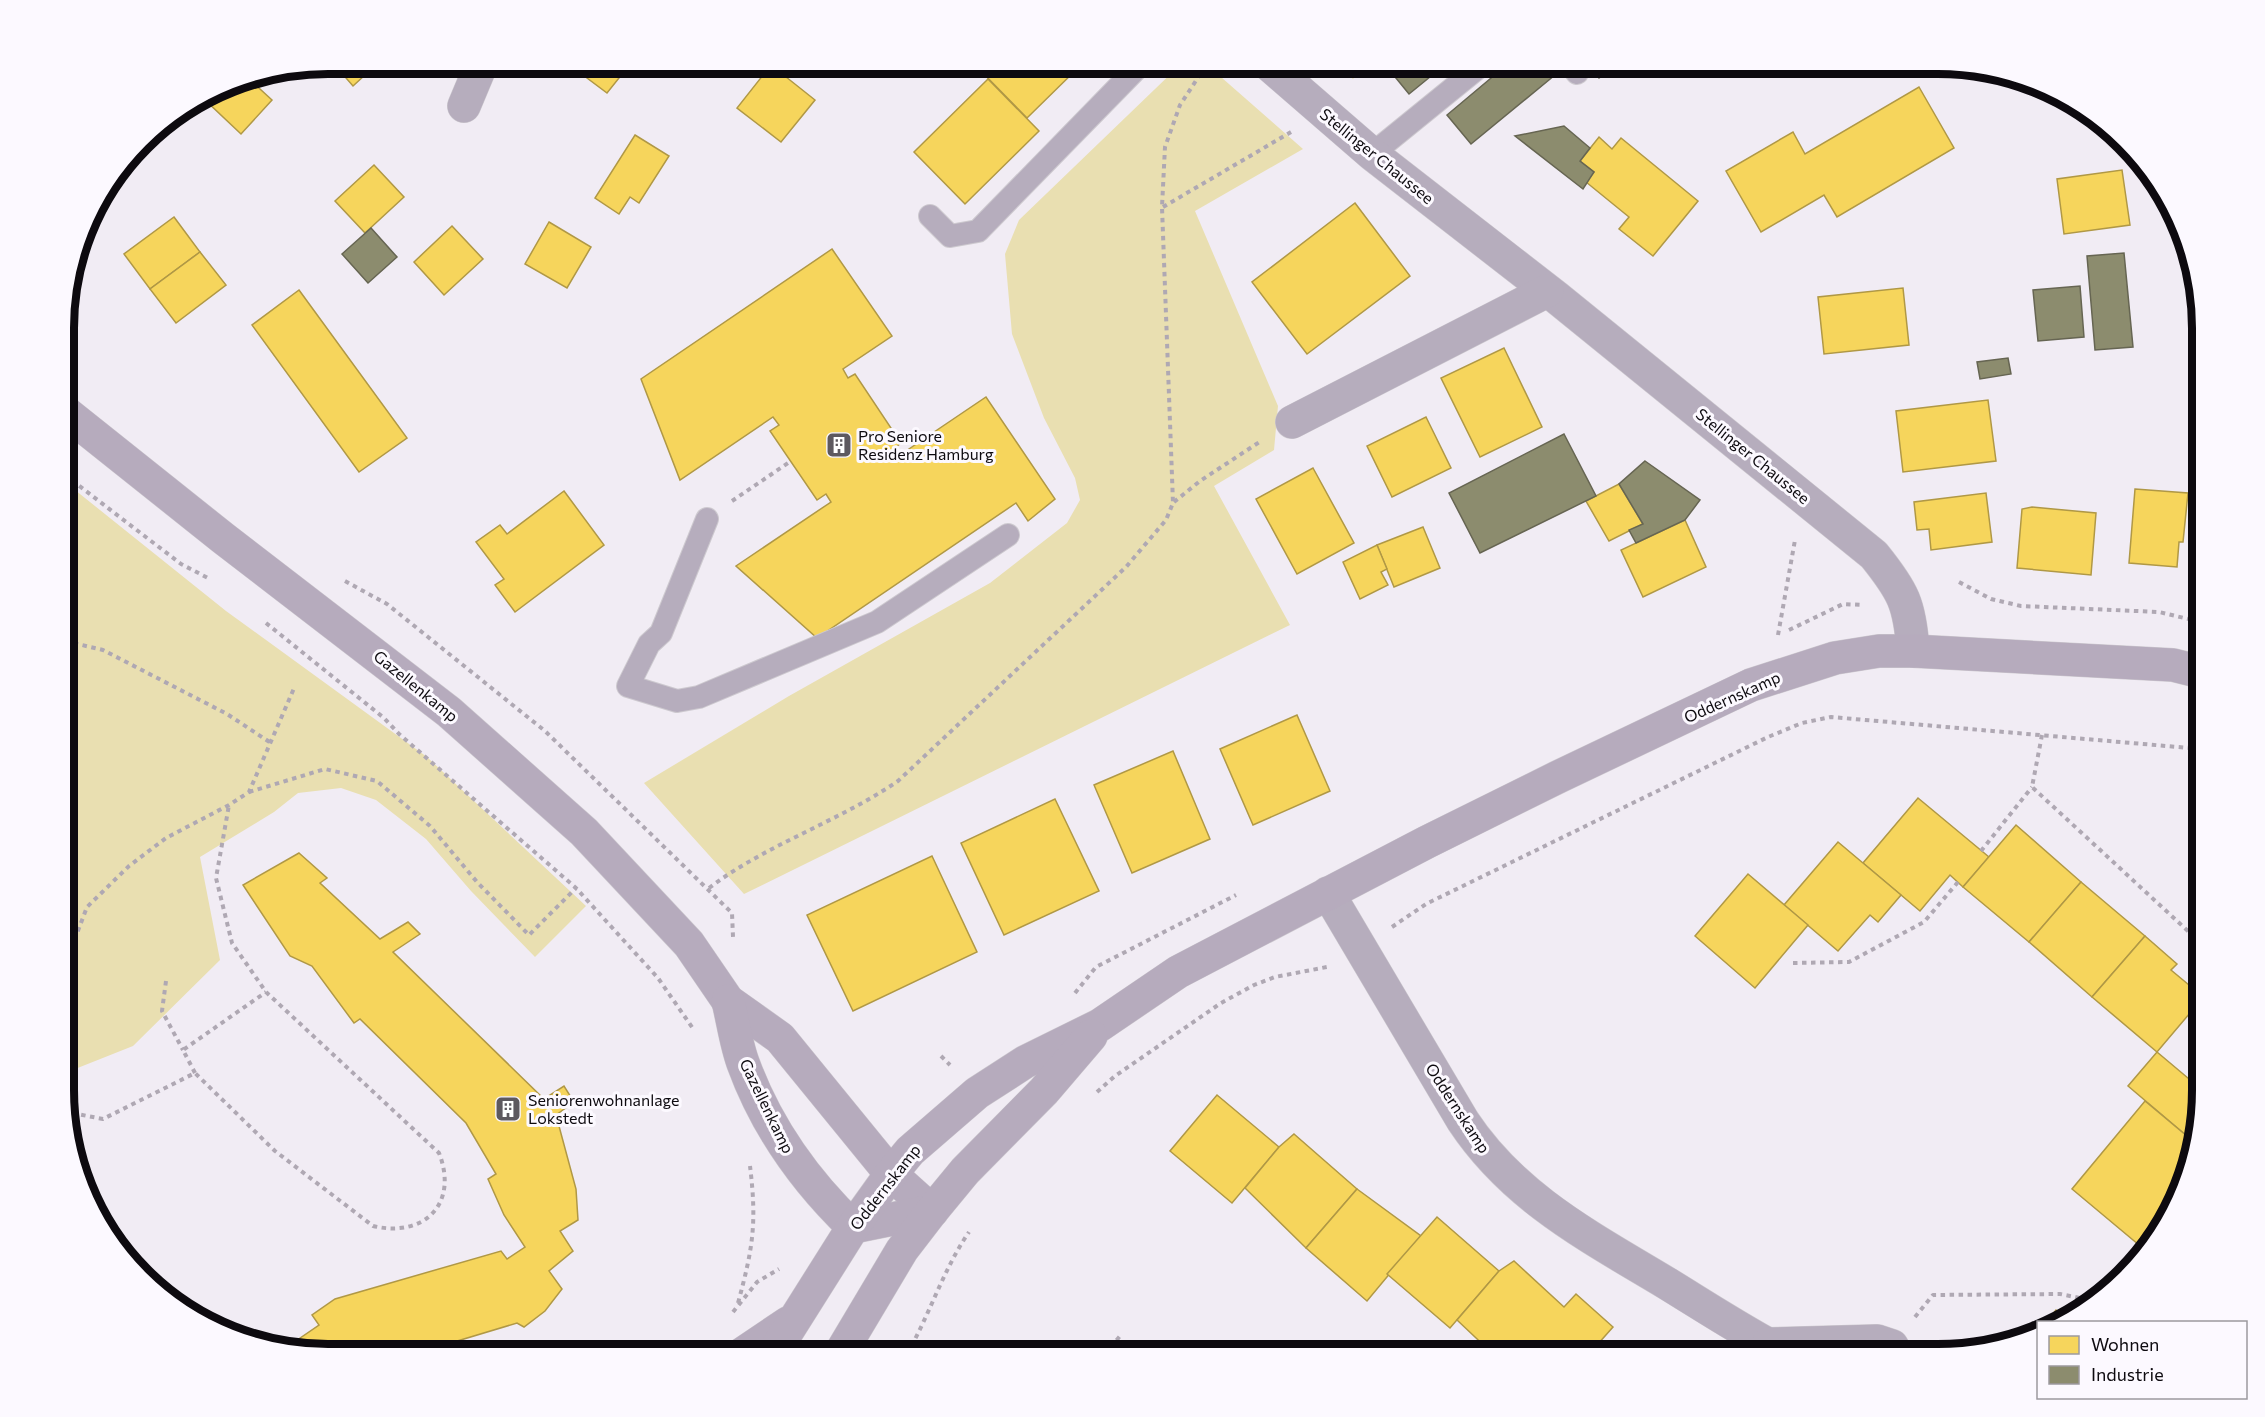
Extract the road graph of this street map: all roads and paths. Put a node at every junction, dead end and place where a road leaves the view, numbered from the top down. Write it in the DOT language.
graph roads {
  1 [pos="477,74"];
  2 [pos="1131,74"];
  3 [pos="1200,74"];
  4 [pos="1280,74"];
  5 [pos="1470,74"];
  6 [pos="1314,104"];
  7 [pos="464,106"];
  8 [pos="1372,154"];
  9 [pos="1162,207"];
  10 [pos="930,216"];
  11 [pos="1547,291"];
  12 [pos="74,419"];
  13 [pos="1292,422"];
  14 [pos="791,461"];
  15 [pos="74,482"];
  16 [pos="1803,495"];
  17 [pos="1173,503"];
  18 [pos="707,519"];
  19 [pos="1008,535"];
  20 [pos="212,580"];
  21 [pos="1959,582"];
  22 [pos="257,616"];
  23 [pos="2192,620"];
  24 [pos="1778,635"];
  25 [pos="74,644"];
  26 [pos="1913,651"];
  27 [pos="2192,666"];
  28 [pos="295,686"];
  29 [pos="2042,735"];
  30 [pos="271,743"];
  31 [pos="2192,748"];
  32 [pos="2032,787"];
  33 [pos="249,792"];
  34 [pos="229,805"];
  35 [pos="1982,851"];
  36 [pos="1958,882"];
  37 [pos="576,888"];
  38 [pos="708,888"];
  39 [pos="1328,893"];
  40 [pos="2192,930"];
  41 [pos="1387,931"];
  42 [pos="74,941"];
  43 [pos="1793,963"];
  44 [pos="1331,964"];
  45 [pos="1095,967"];
  46 [pos="166,981"];
  47 [pos="266,992"];
  48 [pos="1069,998"];
  49 [pos="728,1001"];
  50 [pos="1100,1026"];
  51 [pos="697,1035"];
  52 [pos="183,1050"];
  53 [pos="195,1073"];
  54 [pos="1089,1099"];
  55 [pos="75,1113"];
  56 [pos="749,1159"];
  57 [pos="891,1174"];
  58 [pos="932,1211"];
  59 [pos="975,1224"];
  60 [pos="853,1227"];
  61 [pos="757,1282"];
  62 [pos="2082,1298"];
  63 [pos="792,1321"];
  64 [pos="1120,1336"];
  65 [pos="757,1344"];
  66 [pos="779,1344"];
  67 [pos="846,1344"];
  68 [pos="912,1344"];
  69 [pos="1113,1344"];
  70 [pos="1769,1344"];
  71 [pos="1840,1344"];
  72 [pos="1883,1344"];
  73 [pos="1898,1344"];
  1 -- 7 [label="street"];
  2 -- 10 [label="lane"];
  3 -- 9 [label="path"];
  4 -- 6 [label="street, Stellinger Chaussee"];
  5 -- 8 [label="lane"];
  6 -- 8 [label="street, Stellinger Chaussee"];
  6 -- 9 [label="path"];
  8 -- 11 [label="street, Stellinger Chaussee"];
  9 -- 17 [label="path"];
  11 -- 13 [label="street"];
  11 -- 16 [label="street, Stellinger Chaussee"];
  12 -- 49 [label="main road, Gazellenkamp"];
  13 -- 17 [label="path"];
  14 -- 18 [label="path"];
  15 -- 20 [label="path"];
  16 -- 24 [label="path"];
  16 -- 26 [label="street, Stellinger Chaussee"];
  17 -- 38 [label="path"];
  18 -- 19 [label="lane"];
  21 -- 23 [label="path"];
  22 -- 37 [label="path"];
  25 -- 30 [label="path"];
  26 -- 27 [label="main road, Oddernskamp"];
  26 -- 39 [label="main road, Oddernskamp"];
  28 -- 30 [label="path"];
  29 -- 31 [label="path"];
  29 -- 32 [label="path"];
  29 -- 41 [label="path"];
  30 -- 33 [label="path"];
  32 -- 35 [label="path"];
  32 -- 40 [label="path"];
  33 -- 34 [label="path"];
  33 -- 37 [label="path"];
  34 -- 42 [label="path"];
  34 -- 47 [label="path"];
  36 -- 43 [label="path"];
  37 -- 51 [label="path"];
  39 -- 50 [label="main road, Oddernskamp"];
  39 -- 70 [label="street, Oddernskamp"];
  44 -- 54 [label="path"];
  45 -- 48 [label="path"];
  46 -- 52 [label="path"];
  47 -- 52 [label="path"];
  47 -- 53 [label="path"];
  49 -- 57 [label="main road, Gazellenkamp"];
  49 -- 60 [label="main road, Gazellenkamp"];
  50 -- 57 [label="main road, Oddernskamp"];
  50 -- 58 [label="main road, Oddernskamp"];
  52 -- 53 [label="path"];
  53 -- 55 [label="path"];
  56 -- 61 [label="path"];
  57 -- 58 [label="main road, Gazellenkamp"];
  57 -- 60 [label="main road, Oddernskamp"];
  58 -- 60 [label="main road"];
  58 -- 67 [label="main road, Oddernskamp"];
  59 -- 68 [label="path"];
  60 -- 63 [label="main road, Oddernskamp"];
  62 -- 73 [label="path"];
  63 -- 65 [label="main road"];
  63 -- 66 [label="main road, Oddernskamp"];
  64 -- 69 [label="path"];
  71 -- 72 [label="street, Oddernskamp"];
}
